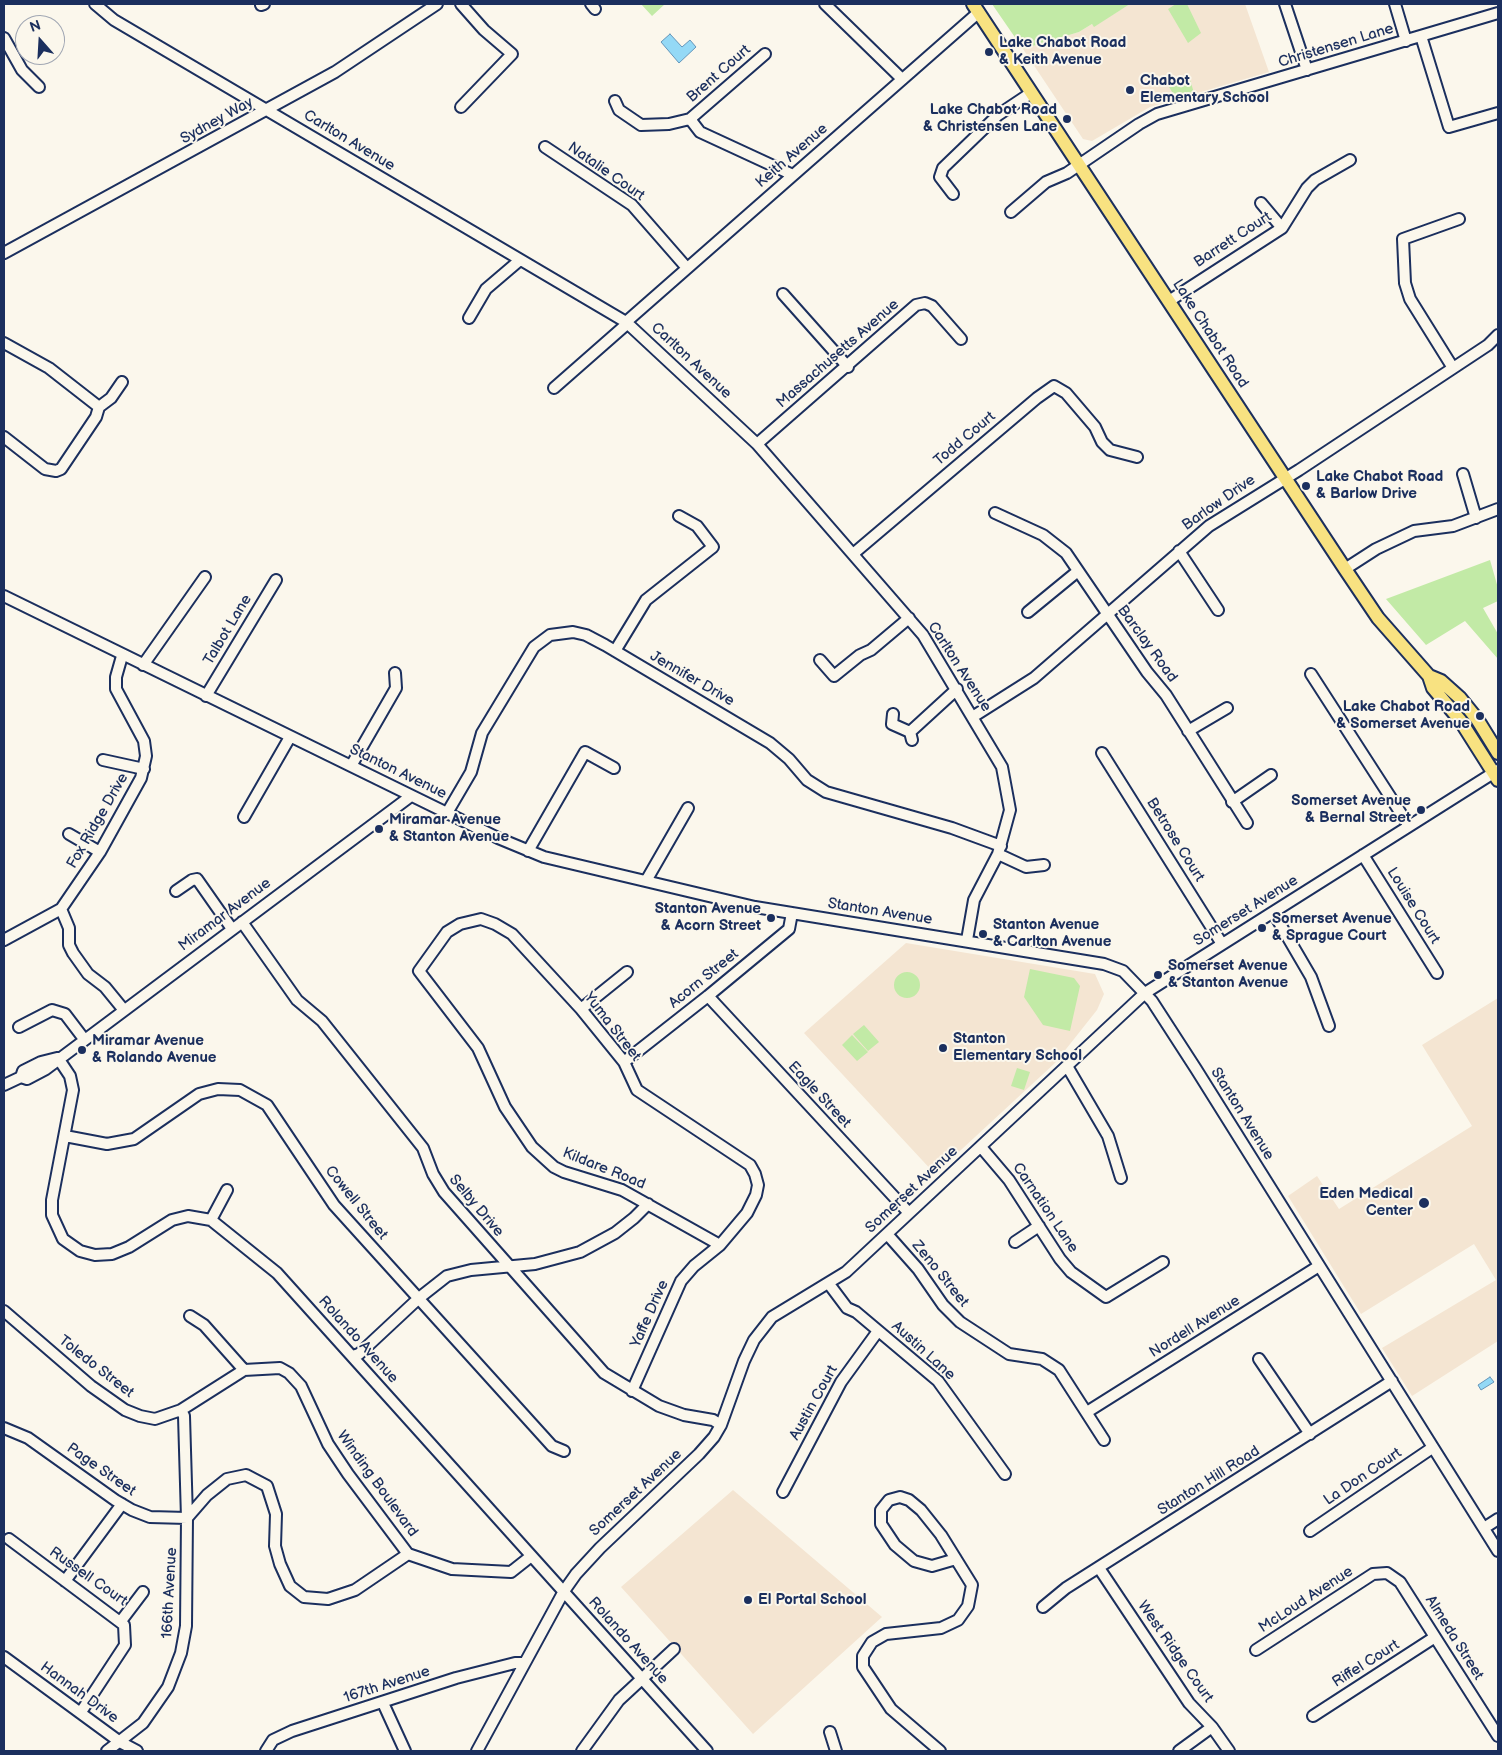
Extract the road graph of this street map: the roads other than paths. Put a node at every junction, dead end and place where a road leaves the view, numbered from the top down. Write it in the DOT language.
graph roads {
  1 [pos="94,4"];
  2 [pos="437,4"];
  3 [pos="461,4"];
  4 [pos="824,4"];
  5 [pos="1285,4"];
  6 [pos="1395,4"];
  7 [pos="976,8"];
  8 [pos="1498,13"];
  9 [pos="1421,36"];
  10 [pos="4,38"];
  11 [pos="1406,40"];
  12 [pos="765,54"];
  13 [pos="1307,70"];
  14 [pos="902,79"];
  15 [pos="39,87"];
  16 [pos="1032,93"];
  17 [pos="615,101"];
  18 [pos="461,106"];
  19 [pos="267,110"];
  20 [pos="1498,113"];
  21 [pos="690,119"];
  22 [pos="545,147"];
  23 [pos="1350,160"];
  24 [pos="1078,164"];
  25 [pos="793,175"];
  26 [pos="953,194"];
  27 [pos="1261,204"];
  28 [pos="1011,212"];
  29 [pos="1459,219"];
  30 [pos="1282,228"];
  31 [pos="4,253"];
  32 [pos="520,260"];
  33 [pos="687,268"];
  34 [pos="783,294"];
  35 [pos="1169,301"];
  36 [pos="469,318"];
  37 [pos="627,322"];
  38 [pos="1498,335"];
  39 [pos="961,339"];
  40 [pos="4,343"];
  41 [pos="848,367"];
  42 [pos="1453,368"];
  43 [pos="122,382"];
  44 [pos="554,388"];
  45 [pos="99,407"];
  46 [pos="4,437"];
  47 [pos="757,444"];
  48 [pos="1136,457"];
  49 [pos="1463,474"];
  50 [pos="1285,477"];
  51 [pos="1498,509"];
  52 [pos="994,512"];
  53 [pos="679,516"];
  54 [pos="1476,518"];
  55 [pos="1179,551"];
  56 [pos="853,554"];
  57 [pos="1345,569"];
  58 [pos="1078,571"];
  59 [pos="206,577"];
  60 [pos="276,580"];
  61 [pos="4,596"];
  62 [pos="1218,610"];
  63 [pos="1028,612"];
  64 [pos="1107,614"];
  65 [pos="909,618"];
  66 [pos="615,651"];
  67 [pos="122,656"];
  68 [pos="820,660"];
  69 [pos="143,665"];
  70 [pos="395,673"];
  71 [pos="1311,674"];
  72 [pos="1429,676"];
  73 [pos="957,690"];
  74 [pos="206,696"];
  75 [pos="1227,708"];
  76 [pos="893,714"];
  77 [pos="974,716"];
  78 [pos="1188,731"];
  79 [pos="290,737"];
  80 [pos="1102,753"];
  81 [pos="1498,754"];
  82 [pos="103,760"];
  83 [pos="351,766"];
  84 [pos="614,768"];
  85 [pos="144,769"];
  86 [pos="1497,774"];
  87 [pos="1271,775"];
  88 [pos="411,796"];
  89 [pos="1232,802"];
  90 [pos="688,808"];
  91 [pos="448,813"];
  92 [pos="244,817"];
  93 [pos="1247,823"];
  94 [pos="1409,826"];
  95 [pos="69,834"];
  96 [pos="1000,850"];
  97 [pos="528,851"];
  98 [pos="100,852"];
  99 [pos="1362,855"];
  100 [pos="1044,864"];
  101 [pos="646,882"];
  102 [pos="176,891"];
  103 [pos="61,909"];
  104 [pos="1273,912"];
  105 [pos="792,913"];
  106 [pos="242,922"];
  107 [pos="232,929"];
  108 [pos="4,940"];
  109 [pos="967,940"];
  110 [pos="1222,944"];
  111 [pos="419,971"];
  112 [pos="627,972"];
  113 [pos="1437,973"];
  114 [pos="1145,993"];
  115 [pos="708,996"];
  116 [pos="580,1009"];
  117 [pos="123,1010"];
  118 [pos="1329,1026"];
  119 [pos="19,1027"];
  120 [pos="84,1039"];
  121 [pos="58,1058"];
  122 [pos="624,1062"];
  123 [pos="1067,1066"];
  124 [pos="4,1085"];
  125 [pos="65,1136"];
  126 [pos="980,1147"];
  127 [pos="1121,1178"];
  128 [pos="227,1190"];
  129 [pos="648,1204"];
  130 [pos="747,1213"];
  131 [pos="909,1213"];
  132 [pos="211,1220"];
  133 [pos="1039,1226"];
  134 [pos="887,1234"];
  135 [pos="1014,1242"];
  136 [pos="720,1245"];
  137 [pos="1163,1262"];
  138 [pos="508,1266"];
  139 [pos="1319,1266"];
  140 [pos="829,1284"];
  141 [pos="419,1298"];
  142 [pos="4,1311"];
  143 [pos="190,1316"];
  144 [pos="878,1331"];
  145 [pos="352,1356"];
  146 [pos="1259,1359"];
  147 [pos="244,1370"];
  148 [pos="1392,1381"];
  149 [pos="632,1391"];
  150 [pos="180,1410"];
  151 [pos="1087,1412"];
  152 [pos="721,1425"];
  153 [pos="4,1428"];
  154 [pos="1310,1434"];
  155 [pos="1104,1440"];
  156 [pos="1432,1448"];
  157 [pos="564,1451"];
  158 [pos="1005,1474"];
  159 [pos="782,1492"];
  160 [pos="122,1504"];
  161 [pos="187,1518"];
  162 [pos="1498,1519"];
  163 [pos="1484,1528"];
  164 [pos="1310,1531"];
  165 [pos="9,1539"];
  166 [pos="1498,1551"];
  167 [pos="408,1554"];
  168 [pos="530,1557"];
  169 [pos="956,1559"];
  170 [pos="1100,1568"];
  171 [pos="1372,1574"];
  172 [pos="65,1581"];
  173 [pos="143,1592"];
  174 [pos="564,1592"];
  175 [pos="1043,1608"];
  176 [pos="121,1621"];
  177 [pos="1435,1637"];
  178 [pos="674,1649"];
  179 [pos="1256,1650"];
  180 [pos="4,1656"];
  181 [pos="524,1663"];
  182 [pos="642,1678"];
  183 [pos="383,1703"];
  184 [pos="81,1712"];
  185 [pos="1313,1716"];
  186 [pos="1212,1727"];
  187 [pos="830,1732"];
  188 [pos="1498,1736"];
  189 [pos="120,1742"];
  190 [pos="933,1749"];
  191 [pos="107,1751"];
  192 [pos="138,1751"];
  193 [pos="266,1751"];
  194 [pos="405,1751"];
  195 [pos="477,1751"];
  196 [pos="582,1751"];
  197 [pos="707,1751"];
  198 [pos="836,1751"];
  199 [pos="1178,1751"];
  200 [pos="1229,1751"];
  1 -- 19 [label="street, Carlton Avenue"];
  2 -- 19 [label="street, Sydney Way"];
  3 -- 18 [label="street"];
  4 -- 14 [label="street"];
  5 -- 13 [label="street"];
  6 -- 11 [label="street"];
  7 -- 14 [label="street, Keith Avenue"];
  7 -- 16 [label="main road, Lake Chabot Road"];
  8 -- 9 [label="street, Christensen Lane"];
  9 -- 11 [label="street, Christensen Lane"];
  9 -- 20 [label="street"];
  10 -- 15 [label="street"];
  11 -- 13 [label="street, Christensen Lane"];
  12 -- 21 [label="street, Brent Court"];
  13 -- 24 [label="street, Christensen Lane"];
  14 -- 25 [label="street, Keith Avenue"];
  16 -- 24 [label="main road, Lake Chabot Road"];
  16 -- 26 [label="street"];
  17 -- 21 [label="street, Brent Court"];
  19 -- 31 [label="street, Sydney Way"];
  19 -- 32 [label="street, Carlton Avenue"];
  21 -- 25 [label="street"];
  22 -- 33 [label="street, Natalie Court"];
  23 -- 30 [label="street, Barrett Court"];
  24 -- 28 [label="street, Christensen Lane"];
  24 -- 35 [label="main road, Lake Chabot Road"];
  25 -- 33 [label="street, Keith Avenue"];
  27 -- 30 [label="street"];
  29 -- 42 [label="street"];
  30 -- 35 [label="street, Barrett Court"];
  32 -- 36 [label="street"];
  32 -- 37 [label="street, Carlton Avenue"];
  33 -- 37 [label="street, Keith Avenue"];
  34 -- 41 [label="street"];
  35 -- 50 [label="main road, Lake Chabot Road"];
  37 -- 44 [label="street, Keith Avenue"];
  37 -- 47 [label="street, Carlton Avenue"];
  38 -- 42 [label="street, Barlow Drive"];
  39 -- 41 [label="street, Massachusetts Avenue"];
  40 -- 45 [label="street"];
  41 -- 47 [label="street, Massachusetts Avenue"];
  42 -- 50 [label="street, Barlow Drive"];
  43 -- 45 [label="street"];
  45 -- 46 [label="street"];
  47 -- 56 [label="street, Carlton Avenue"];
  48 -- 56 [label="street, Todd Court"];
  49 -- 54 [label="street"];
  50 -- 55 [label="street, Barlow Drive"];
  50 -- 57 [label="main road, Lake Chabot Road"];
  51 -- 54 [label="street"];
  52 -- 58 [label="street, Barclay Road"];
  53 -- 66 [label="street"];
  54 -- 57 [label="street"];
  55 -- 62 [label="street"];
  55 -- 64 [label="street, Barlow Drive"];
  56 -- 65 [label="street, Carlton Avenue"];
  57 -- 72 [label="main road, Lake Chabot Road"];
  58 -- 63 [label="street"];
  58 -- 64 [label="street, Barclay Road"];
  59 -- 69 [label="street"];
  60 -- 74 [label="street, Talbot Lane"];
  61 -- 67 [label="street, Stanton Avenue"];
  64 -- 77 [label="street, Barlow Drive"];
  64 -- 78 [label="street, Barclay Road"];
  65 -- 68 [label="street"];
  65 -- 73 [label="street, Carlton Avenue"];
  66 -- 91 [label="street, Jennifer Drive"];
  66 -- 96 [label="street, Jennifer Drive"];
  67 -- 69 [label="street, Stanton Avenue"];
  67 -- 85 [label="street, Fox Ridge Drive"];
  69 -- 74 [label="street, Stanton Avenue"];
  70 -- 83 [label="street"];
  71 -- 94 [label="street"];
  72 -- 81 [label="main road, Lake Chabot Road"];
  72 -- 86 [label="main road, Lake Chabot Road"];
  73 -- 76 [label="street"];
  73 -- 77 [label="street, Carlton Avenue"];
  74 -- 79 [label="street, Stanton Avenue"];
  75 -- 78 [label="street"];
  77 -- 96 [label="street, Carlton Avenue"];
  78 -- 89 [label="street, Barclay Road"];
  79 -- 83 [label="street, Stanton Avenue"];
  79 -- 92 [label="street"];
  80 -- 110 [label="street, Betrose Court"];
  82 -- 85 [label="street"];
  83 -- 88 [label="street, Stanton Avenue"];
  84 -- 97 [label="street"];
  85 -- 98 [label="street, Fox Ridge Drive"];
  86 -- 94 [label="street, Somerset Avenue"];
  87 -- 89 [label="street"];
  88 -- 91 [label="street, Stanton Avenue"];
  88 -- 106 [label="street, Miramar Avenue"];
  89 -- 93 [label="street, Barclay Road"];
  90 -- 101 [label="street"];
  91 -- 97 [label="street, Stanton Avenue"];
  94 -- 99 [label="street, Somerset Avenue"];
  95 -- 98 [label="street"];
  96 -- 100 [label="street, Jennifer Drive"];
  96 -- 109 [label="street, Carlton Avenue"];
  97 -- 101 [label="street, Stanton Avenue"];
  98 -- 103 [label="street, Fox Ridge Drive"];
  99 -- 104 [label="street, Somerset Avenue"];
  99 -- 113 [label="street, Louise Court"];
  101 -- 105 [label="street, Stanton Avenue"];
  102 -- 107 [label="street"];
  103 -- 108 [label="street, Fox Ridge Drive"];
  103 -- 117 [label="street"];
  104 -- 110 [label="street, Somerset Avenue"];
  104 -- 118 [label="street"];
  105 -- 109 [label="street, Stanton Avenue"];
  105 -- 115 [label="street, Acorn Street"];
  106 -- 107 [label="street, Miramar Avenue"];
  106 -- 138 [label="street, Selby Drive"];
  107 -- 117 [label="street, Miramar Avenue"];
  109 -- 114 [label="street, Stanton Avenue"];
  110 -- 114 [label="street, Somerset Avenue"];
  111 -- 116 [label="street, Yuma Street"];
  111 -- 129 [label="street, Kildare Road"];
  112 -- 116 [label="street"];
  114 -- 123 [label="street, Somerset Avenue"];
  114 -- 139 [label="street, Stanton Avenue"];
  115 -- 122 [label="street, Acorn Street"];
  115 -- 131 [label="street, Eagle Street"];
  116 -- 122 [label="street, Yuma Street"];
  117 -- 120 [label="street, Miramar Avenue"];
  119 -- 120 [label="street"];
  120 -- 121 [label="street, Miramar Avenue"];
  121 -- 124 [label="street, Miramar Avenue"];
  121 -- 125 [label="street"];
  122 -- 130 [label="street, Yuma Street"];
  123 -- 126 [label="street, Somerset Avenue"];
  123 -- 127 [label="street"];
  125 -- 132 [label="street"];
  125 -- 141 [label="street, Cowell Street"];
  126 -- 131 [label="street, Somerset Avenue"];
  126 -- 133 [label="street, Carnation Lane"];
  128 -- 132 [label="street"];
  129 -- 136 [label="street, Kildare Road"];
  129 -- 138 [label="street"];
  130 -- 136 [label="street, Yaffe Drive"];
  131 -- 134 [label="street, Somerset Avenue"];
  132 -- 145 [label="street, Rolando Avenue"];
  133 -- 135 [label="street"];
  133 -- 137 [label="street, Carnation Lane"];
  134 -- 140 [label="street, Somerset Avenue"];
  134 -- 151 [label="street, Zeno Street"];
  136 -- 149 [label="street, Yaffe Drive"];
  138 -- 141 [label="street"];
  138 -- 149 [label="street, Selby Drive"];
  139 -- 148 [label="street, Stanton Avenue"];
  139 -- 151 [label="street, Nordell Avenue"];
  140 -- 144 [label="street, Austin Lane"];
  140 -- 152 [label="street, Somerset Avenue"];
  141 -- 145 [label="street"];
  141 -- 157 [label="street, Cowell Street"];
  142 -- 150 [label="street, Toledo Street"];
  143 -- 147 [label="street"];
  144 -- 158 [label="street, Austin Lane"];
  144 -- 159 [label="street, Austin Court"];
  145 -- 168 [label="street, Rolando Avenue"];
  146 -- 154 [label="street"];
  147 -- 150 [label="street, Winding Boulevard"];
  147 -- 167 [label="street, Winding Boulevard"];
  148 -- 154 [label="street, Stanton Hill Road"];
  148 -- 156 [label="street, Stanton Avenue"];
  149 -- 152 [label="street, Selby Drive"];
  150 -- 161 [label="street, 166th Avenue"];
  151 -- 155 [label="street, Zeno Street"];
  152 -- 174 [label="street, Somerset Avenue"];
  153 -- 160 [label="street, Page Street"];
  154 -- 170 [label="street, Stanton Hill Road"];
  156 -- 163 [label="street, Stanton Avenue"];
  156 -- 164 [label="street, La Don Court"];
  160 -- 161 [label="street, Page Street"];
  160 -- 172 [label="street"];
  161 -- 167 [label="street"];
  161 -- 189 [label="street, 166th Avenue"];
  162 -- 163 [label="street"];
  163 -- 166 [label="street, Stanton Avenue"];
  165 -- 172 [label="street, Russell Court"];
  167 -- 168 [label="street, Winding Boulevard"];
  168 -- 174 [label="street, Rolando Avenue"];
  169 -- 169 [label="street"];
  169 -- 190 [label="street"];
  170 -- 175 [label="street, Stanton Hill Road"];
  170 -- 186 [label="street, West Ridge Court"];
  171 -- 177 [label="street, Almeda Street"];
  171 -- 179 [label="street, McLoud Avenue"];
  172 -- 176 [label="street, Russell Court"];
  173 -- 176 [label="street, Russell Court"];
  174 -- 181 [label="street, Somerset Avenue"];
  174 -- 182 [label="street, Rolando Avenue"];
  176 -- 184 [label="street"];
  177 -- 185 [label="street, Riffel Court"];
  177 -- 188 [label="street, Almeda Street"];
  178 -- 182 [label="street"];
  180 -- 184 [label="street, Hannah Drive"];
  181 -- 183 [label="street, 167th Avenue"];
  181 -- 195 [label="street, Somerset Avenue"];
  182 -- 196 [label="street"];
  182 -- 197 [label="street, Rolando Avenue"];
  183 -- 193 [label="street, 167th Avenue"];
  183 -- 194 [label="street"];
  184 -- 189 [label="street, Hannah Drive"];
  186 -- 199 [label="street"];
  186 -- 200 [label="street, West Ridge Court"];
  187 -- 198 [label="street"];
  189 -- 191 [label="street, 166th Avenue"];
  189 -- 192 [label="street, Hannah Drive"];
}
